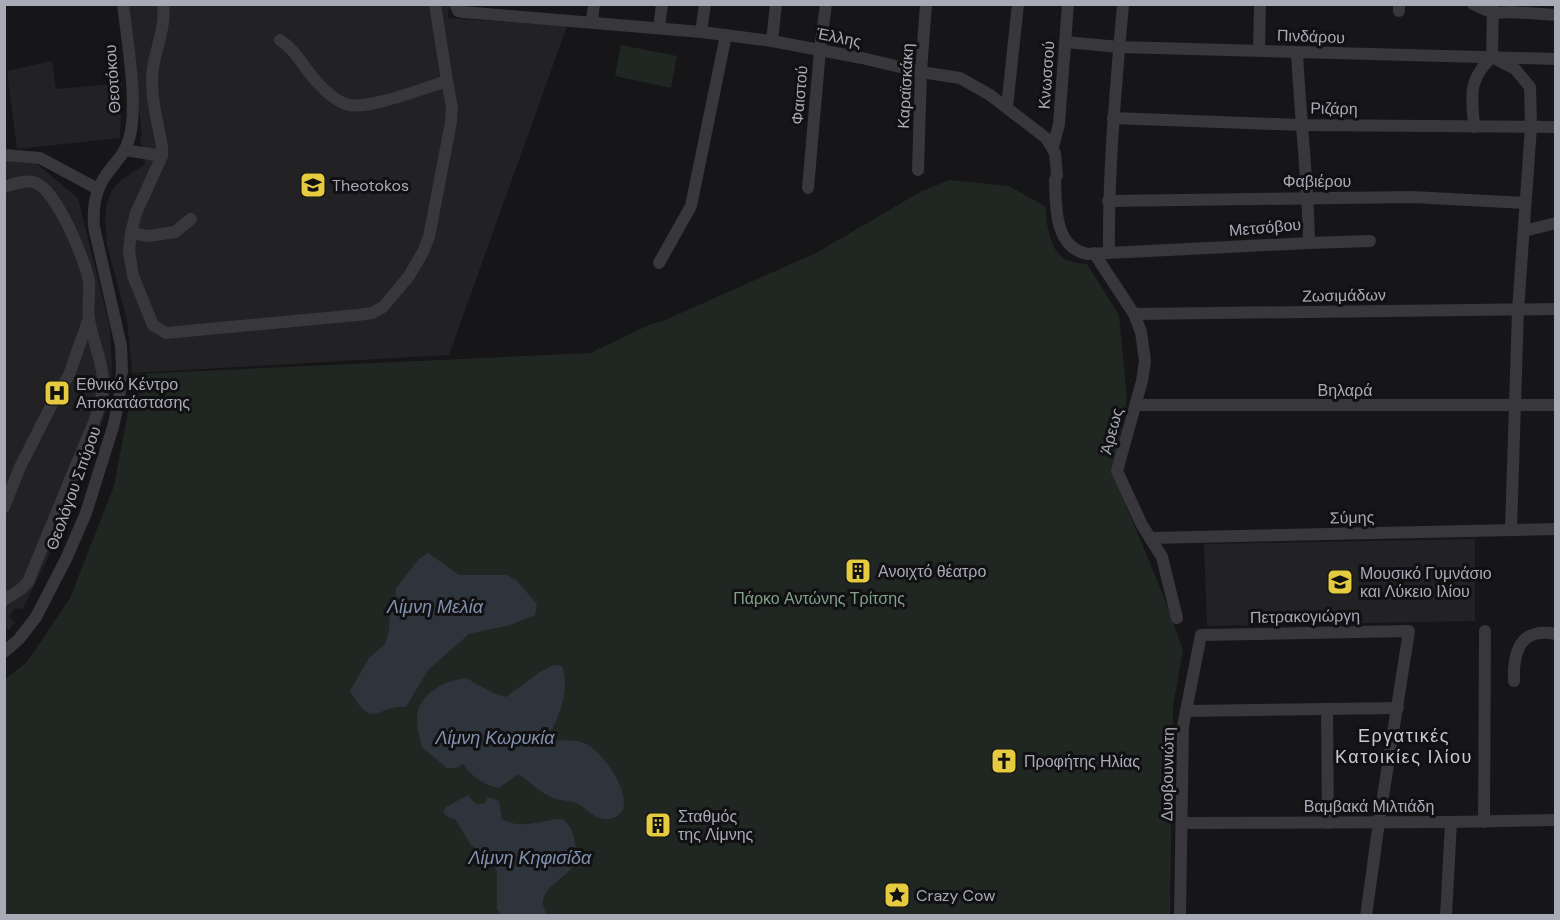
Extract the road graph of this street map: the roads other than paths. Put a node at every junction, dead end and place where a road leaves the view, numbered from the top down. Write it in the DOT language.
graph roads {
  1 [pos="123,4"];
  2 [pos="163,4"];
  3 [pos="435,4"];
  4 [pos="455,4"];
  5 [pos="594,4"];
  6 [pos="662,4"];
  7 [pos="705,4"];
  8 [pos="776,4"];
  9 [pos="826,4"];
  10 [pos="926,4"];
  11 [pos="1017,4"];
  12 [pos="1068,4"];
  13 [pos="1123,4"];
  14 [pos="1260,4"];
  15 [pos="1473,4"];
  16 [pos="487,9"];
  17 [pos="1493,9"];
  18 [pos="1556,15"];
  19 [pos="592,22"];
  20 [pos="659,28"];
  21 [pos="701,32"];
  22 [pos="726,35"];
  23 [pos="280,40"];
  24 [pos="772,41"];
  25 [pos="1065,42"];
  26 [pos="1119,47"];
  27 [pos="820,50"];
  28 [pos="1259,51"];
  29 [pos="1297,52"];
  30 [pos="1492,57"];
  31 [pos="1533,58"];
  32 [pos="1556,59"];
  33 [pos="921,72"];
  34 [pos="447,81"];
  35 [pos="1530,87"];
  36 [pos="1007,107"];
  37 [pos="1113,118"];
  38 [pos="1301,124"];
  39 [pos="1474,127"];
  40 [pos="1531,127"];
  41 [pos="1556,127"];
  42 [pos="1053,147"];
  43 [pos="125,150"];
  44 [pos="4,155"];
  45 [pos="162,156"];
  46 [pos="918,170"];
  47 [pos="4,187"];
  48 [pos="808,188"];
  49 [pos="98,189"];
  50 [pos="1308,198"];
  51 [pos="1108,201"];
  52 [pos="1525,203"];
  53 [pos="191,219"];
  54 [pos="1556,223"];
  55 [pos="1524,231"];
  56 [pos="130,233"];
  57 [pos="1370,242"];
  58 [pos="1309,243"];
  59 [pos="1109,252"];
  60 [pos="1094,253"];
  61 [pos="659,263"];
  62 [pos="1556,309"];
  63 [pos="1518,310"];
  64 [pos="1134,314"];
  65 [pos="89,318"];
  66 [pos="1135,405"];
  67 [pos="1556,405"];
  68 [pos="1515,406"];
  69 [pos="4,507"];
  70 [pos="1556,529"];
  71 [pos="1511,530"];
  72 [pos="1150,538"];
  73 [pos="4,600"];
  74 [pos="1177,618"];
  75 [pos="1485,631"];
  76 [pos="1556,634"];
  77 [pos="1201,635"];
  78 [pos="5,651"];
  79 [pos="1514,681"];
  80 [pos="1398,708"];
  81 [pos="1327,709"];
  82 [pos="1186,711"];
  83 [pos="1556,820"];
  84 [pos="1378,822"];
  85 [pos="1451,822"];
  86 [pos="1484,822"];
  87 [pos="1182,823"];
  88 [pos="1328,824"];
  89 [pos="1180,915"];
  90 [pos="1366,915"];
  91 [pos="1446,915"];
  1 -- 43 [label="street, Θεοτόκου"];
  2 -- 45 [label="street"];
  3 -- 34 [label="street"];
  4 -- 16 [label="street, Έλλης"];
  5 -- 19 [label="street"];
  6 -- 20 [label="street"];
  7 -- 21 [label="street"];
  8 -- 24 [label="street"];
  9 -- 27 [label="street, Φαιστού"];
  10 -- 33 [label="street, Καραϊσκάκη"];
  11 -- 36 [label="street"];
  12 -- 25 [label="street, Κνωσσού"];
  13 -- 26 [label="street"];
  14 -- 28 [label="street"];
  15 -- 17 [label="street"];
  16 -- 19 [label="street, Έλλης"];
  17 -- 18 [label="street"];
  17 -- 30 [label="street"];
  19 -- 20 [label="street, Έλλης"];
  20 -- 21 [label="street, Έλλης"];
  21 -- 22 [label="street, Έλλης"];
  22 -- 24 [label="street, Έλλης"];
  22 -- 61 [label="street"];
  23 -- 34 [label="street"];
  24 -- 27 [label="street, Έλλης"];
  25 -- 26 [label="street, Πινδάρου"];
  25 -- 42 [label="street, Κνωσσού"];
  26 -- 28 [label="street, Πινδάρου"];
  26 -- 37 [label="street"];
  27 -- 33 [label="street, Έλλης"];
  27 -- 48 [label="street, Φαιστού"];
  28 -- 29 [label="street, Πινδάρου"];
  29 -- 30 [label="street, Πινδάρου"];
  29 -- 38 [label="street, Μετσόβου"];
  30 -- 31 [label="street, Πινδάρου"];
  30 -- 35 [label="street"];
  30 -- 39 [label="street"];
  31 -- 32 [label="street, Πινδάρου"];
  31 -- 35 [label="street"];
  33 -- 36 [label="street, Έλλης"];
  33 -- 46 [label="street, Καραϊσκάκη"];
  34 -- 56 [label="street"];
  35 -- 40 [label="street"];
  36 -- 42 [label="street, Έλλης"];
  37 -- 38 [label="street, Ριζάρη"];
  37 -- 51 [label="street"];
  38 -- 39 [label="street, Ριζάρη"];
  38 -- 50 [label="street, Μετσόβου"];
  39 -- 40 [label="street, Ριζάρη"];
  40 -- 41 [label="street, Ριζάρη"];
  40 -- 52 [label="street"];
  42 -- 60 [label="street"];
  43 -- 45 [label="street"];
  43 -- 49 [label="street, Θεολόγου Σπύρου"];
  44 -- 49 [label="street"];
  45 -- 56 [label="street"];
  47 -- 65 [label="street"];
  49 -- 78 [label="street, Θεολόγου Σπύρου"];
  50 -- 51 [label="street, Φαβιέρου"];
  50 -- 52 [label="street, Φαβιέρου"];
  50 -- 58 [label="street, Μετσόβου"];
  51 -- 59 [label="street"];
  52 -- 55 [label="street"];
  53 -- 56 [label="street"];
  54 -- 55 [label="street"];
  55 -- 63 [label="street"];
  57 -- 58 [label="street"];
  58 -- 59 [label="street, Μετσόβου"];
  59 -- 60 [label="street"];
  60 -- 64 [label="street, Άρεως"];
  62 -- 63 [label="street, Ζωσιμάδων"];
  63 -- 64 [label="street, Ζωσιμάδων"];
  63 -- 68 [label="street"];
  64 -- 66 [label="street, Άρεως"];
  65 -- 69 [label="street"];
  65 -- 73 [label="street"];
  66 -- 68 [label="street, Βηλαρά"];
  66 -- 72 [label="street, Άρεως"];
  67 -- 68 [label="street, Βηλαρά"];
  68 -- 71 [label="street"];
  70 -- 71 [label="street, Σύμης"];
  71 -- 72 [label="street, Σύμης"];
  72 -- 74 [label="street, Άρεως"];
  75 -- 86 [label="street"];
  76 -- 79 [label="street"];
  77 -- 80 [label="street, Πετρακογιώργη"];
  77 -- 82 [label="street, Δυοβουνιώτη"];
  80 -- 81 [label="street"];
  80 -- 84 [label="street"];
  81 -- 82 [label="street"];
  81 -- 88 [label="street"];
  82 -- 87 [label="street, Δυοβουνιώτη"];
  83 -- 86 [label="street, Βαμβακά Μιλτιάδη"];
  84 -- 85 [label="street, Βαμβακά Μιλτιάδη"];
  84 -- 88 [label="street, Βαμβακά Μιλτιάδη"];
  84 -- 90 [label="street"];
  85 -- 86 [label="street, Βαμβακά Μιλτιάδη"];
  85 -- 91 [label="street"];
  87 -- 88 [label="street, Βαμβακά Μιλτιάδη"];
  87 -- 89 [label="street, Δυοβουνιώτη"];
}
